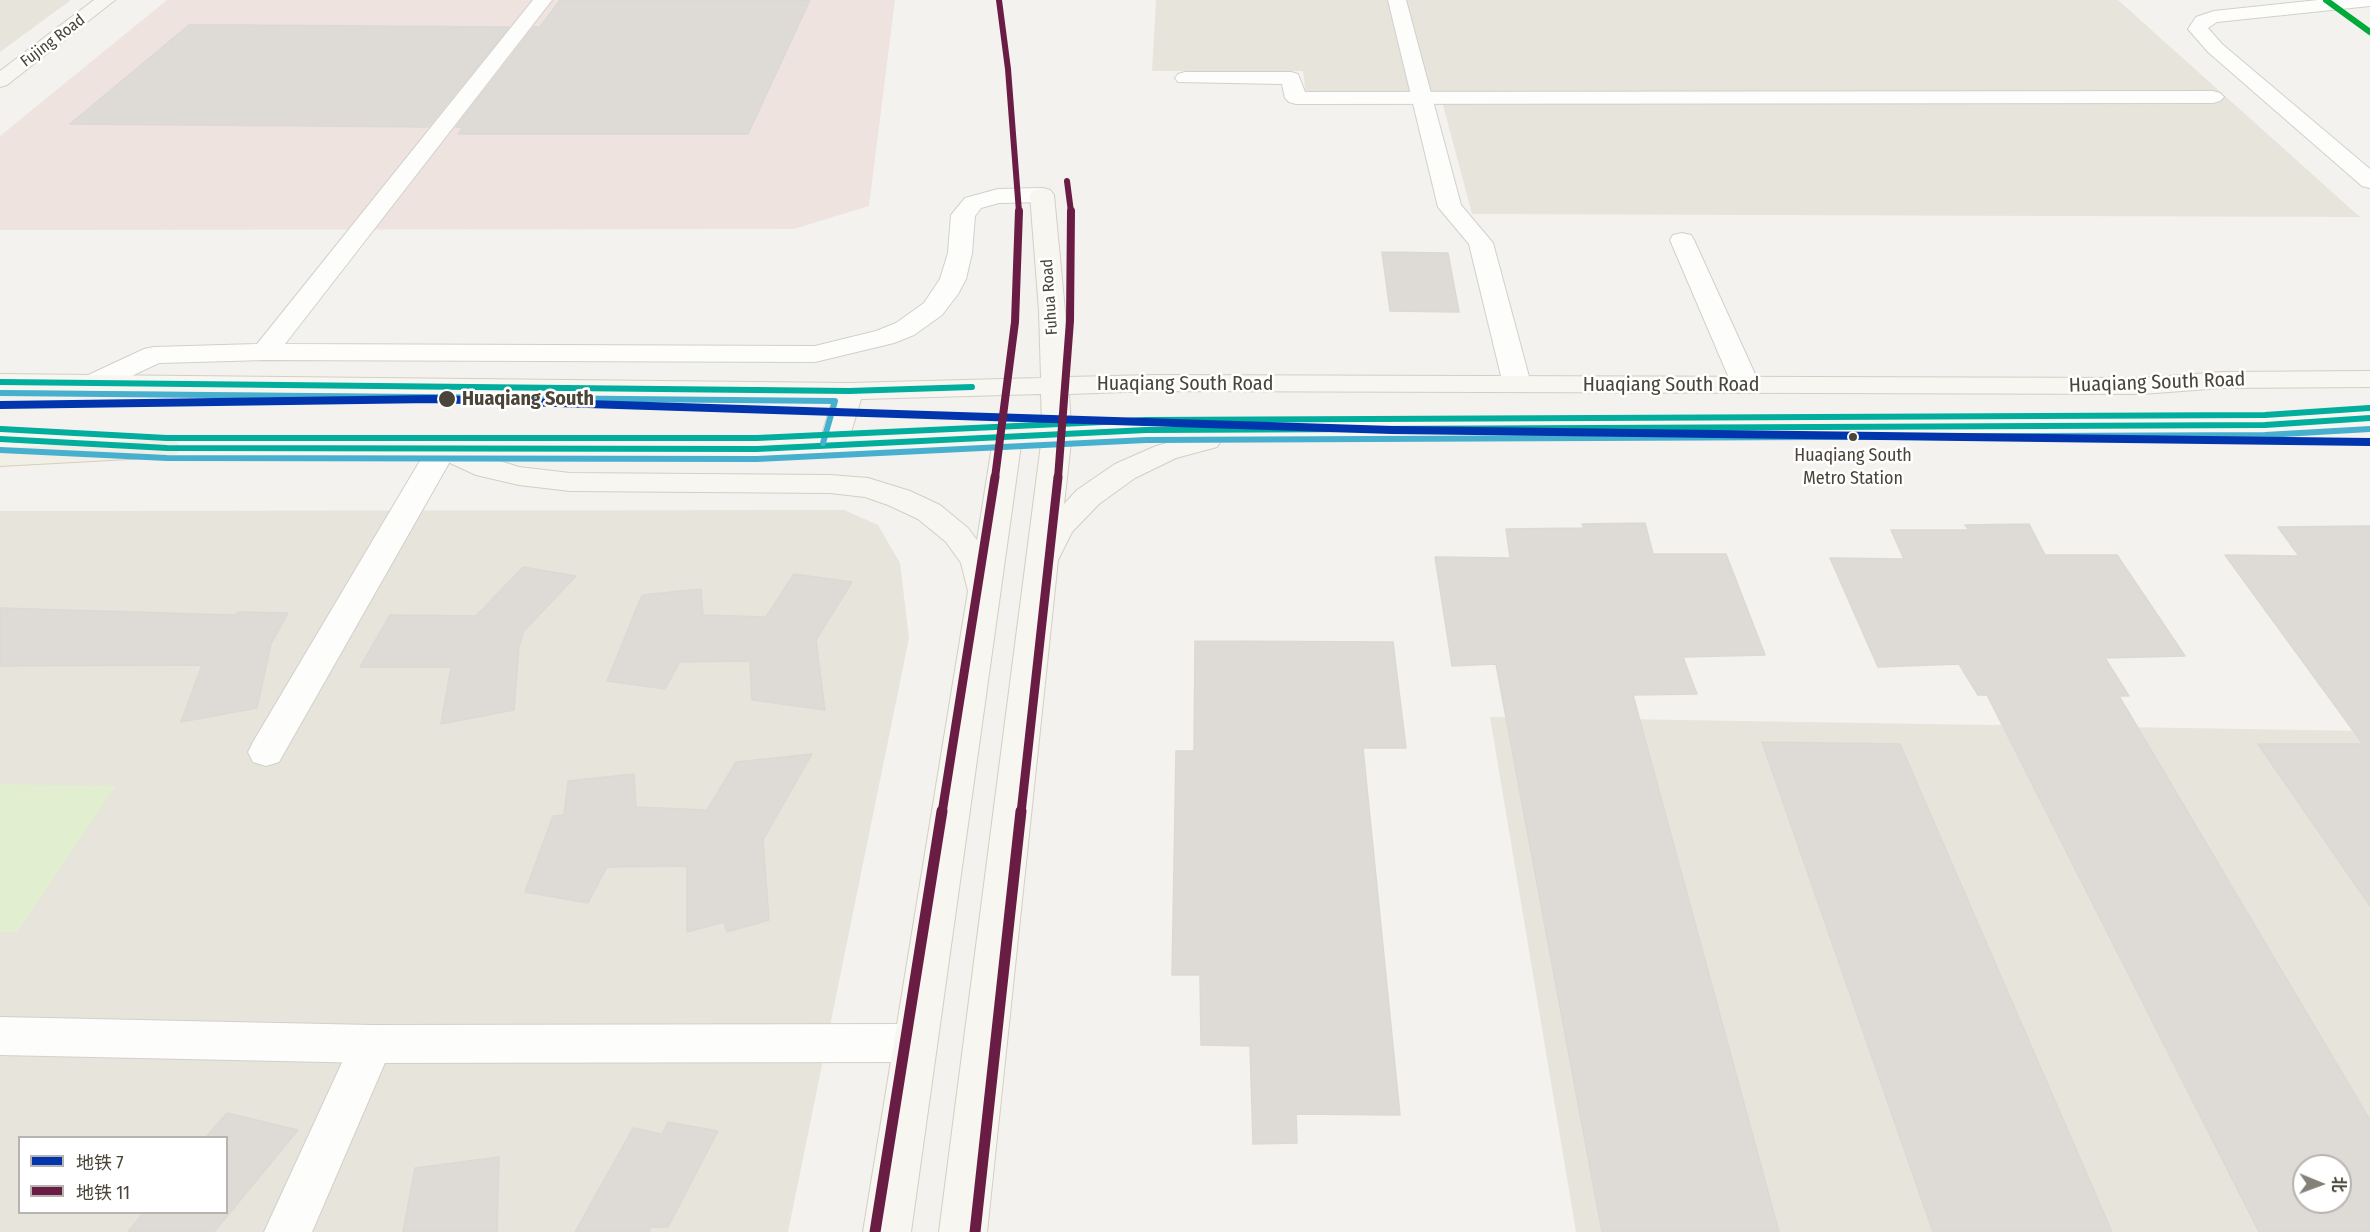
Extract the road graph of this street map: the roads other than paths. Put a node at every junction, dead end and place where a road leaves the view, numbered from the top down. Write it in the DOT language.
graph roads {
  1 [pos="106,0"];
  2 [pos="543,0"];
  3 [pos="1397,0"];
  4 [pos="2370,0"];
  5 [pos="1185,78"];
  6 [pos="0,81"];
  7 [pos="1422,97"];
  8 [pos="2213,97"];
  9 [pos="2370,181"];
  10 [pos="1042,195"];
  11 [pos="1682,240"];
  12 [pos="265,352"];
  13 [pos="2370,379"];
  14 [pos="0,382"];
  15 [pos="94,383"];
  16 [pos="1517,384"];
  17 [pos="1054,385"];
  18 [pos="1746,386"];
  19 [pos="849,391"];
  20 [pos="2370,418"];
  21 [pos="1275,430"];
  22 [pos="1057,435"];
  23 [pos="1008,437"];
  24 [pos="0,439"];
  25 [pos="833,446"];
  26 [pos="167,448"];
  27 [pos="442,449"];
  28 [pos="0,458"];
  29 [pos="1042,563"];
  30 [pos="984,591"];
  31 [pos="266,752"];
  32 [pos="0,1036"];
  33 [pos="916,1043"];
  34 [pos="372,1044"];
  35 [pos="288,1232"];
  36 [pos="887,1232"];
  37 [pos="963,1232"];
  1 -- 6 [label="main road, Fujing Road"];
  2 -- 12 [label="street"];
  3 -- 7 [label="street"];
  4 -- 9 [label="street"];
  5 -- 7 [label="street"];
  7 -- 8 [label="street"];
  7 -- 16 [label="street"];
  10 -- 12 [label="street"];
  10 -- 17 [label="main road, Fuhua Road"];
  11 -- 18 [label="street"];
  12 -- 15 [label="street"];
  13 -- 18 [label="main road, Huaqiang South Road"];
  14 -- 15 [label="main road, Huaqiang South Road"];
  15 -- 19 [label="main road, Huaqiang South Road"];
  16 -- 17 [label="main road, Huaqiang South Road"];
  16 -- 18 [label="main road, Huaqiang South Road"];
  17 -- 19 [label="main road, Huaqiang South Road"];
  17 -- 22 [label="main road, Fuhua Road"];
  19 -- 25 [label="main road"];
  20 -- 21 [label="main road, Huaqiang South Road"];
  21 -- 22 [label="main road, Huaqiang South Road"];
  21 -- 29 [label="main road"];
  22 -- 23 [label="main road, Huaqiang South Road"];
  22 -- 29 [label="main road, Fuhua Road"];
  23 -- 25 [label="main road, Huaqiang South Road"];
  23 -- 30 [label="main road"];
  24 -- 26 [label="main road, Huaqiang South Road"];
  25 -- 27 [label="main road, Huaqiang South Road"];
  26 -- 27 [label="main road, Huaqiang South Road"];
  26 -- 28 [label="main road"];
  27 -- 30 [label="main road"];
  27 -- 31 [label="street"];
  29 -- 37 [label="main road, Fuhua Road"];
  30 -- 33 [label="main road"];
  32 -- 34 [label="street"];
  33 -- 34 [label="street"];
  33 -- 36 [label="main road"];
  34 -- 35 [label="street"];
}
